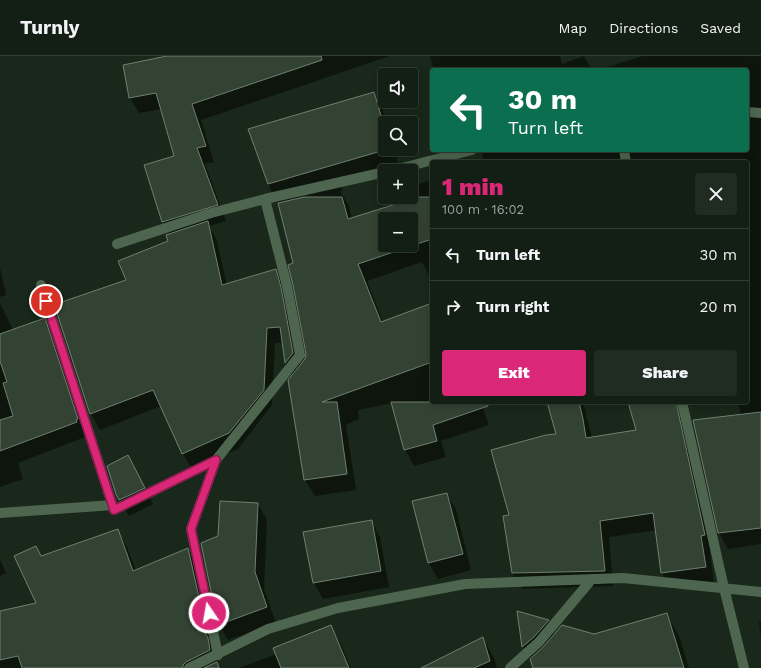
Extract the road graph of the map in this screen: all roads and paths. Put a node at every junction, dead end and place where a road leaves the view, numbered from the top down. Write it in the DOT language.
graph roads {
  1 [pos="749,112"];
  2 [pos="761,114"];
  3 [pos="464,152"];
  4 [pos="433,160"];
  5 [pos="430,161"];
  6 [pos="417,164"];
  7 [pos="378,174"];
  8 [pos="265,199"];
  9 [pos="117,244"];
  10 [pos="41,285"];
  11 [pos="682,404"];
  12 [pos="216,460"];
  13 [pos="113,505"];
  14 [pos="0,513"];
  15 [pos="592,579"];
  16 [pos="724,588"];
  17 [pos="761,592"];
  18 [pos="218,654"];
  19 [pos="189,668"];
  20 [pos="510,668"];
  21 [pos="744,668"];
  1 -- 2 [label="street"];
  3 -- 4 [label="street"];
  5 -- 6 [label="street"];
  7 -- 8 [label="street"];
  8 -- 9 [label="street"];
  8 -- 12 [label="street"];
  10 -- 13 [label="street"];
  11 -- 16 [label="street"];
  12 -- 13 [label="street"];
  12 -- 18 [label="street"];
  13 -- 14 [label="street"];
  15 -- 16 [label="street"];
  15 -- 18 [label="street"];
  15 -- 20 [label="street"];
  16 -- 17 [label="street"];
  16 -- 21 [label="street"];
  18 -- 19 [label="street"];
}
